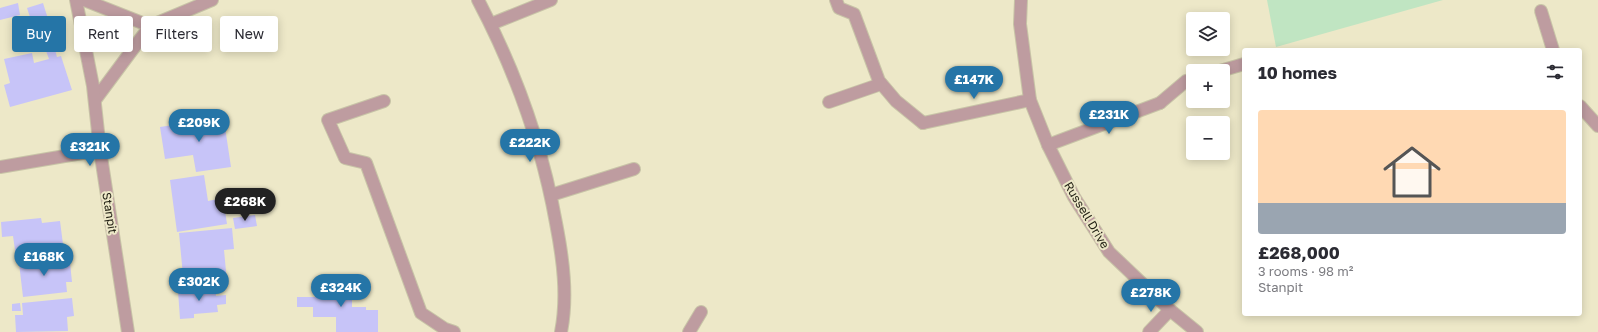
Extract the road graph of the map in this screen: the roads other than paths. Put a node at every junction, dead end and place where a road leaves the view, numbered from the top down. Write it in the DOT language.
graph roads {
  1 [pos="76,0"];
  2 [pos="84,0"];
  3 [pos="212,0"];
  4 [pos="478,0"];
  5 [pos="551,0"];
  6 [pos="836,0"];
  7 [pos="1021,0"];
  8 [pos="1541,11"];
  9 [pos="174,16"];
  10 [pos="141,22"];
  11 [pos="491,24"];
  12 [pos="141,38"];
  13 [pos="1552,48"];
  14 [pos="1242,65"];
  15 [pos="1230,68"];
  16 [pos="1186,81"];
  17 [pos="881,84"];
  18 [pos="95,100"];
  19 [pos="1030,100"];
  20 [pos="384,101"];
  21 [pos="829,102"];
  22 [pos="1582,108"];
  23 [pos="1598,126"];
  24 [pos="1048,145"];
  25 [pos="100,150"];
  26 [pos="0,167"];
  27 [pos="634,169"];
  28 [pos="551,195"];
  29 [pos="1170,310"];
  30 [pos="701,312"];
  31 [pos="128,332"];
  32 [pos="454,332"];
  33 [pos="561,332"];
  34 [pos="689,332"];
  35 [pos="1149,332"];
  36 [pos="1197,332"];
  1 -- 18 [label="street, Stanpit"];
  2 -- 10 [label="street"];
  3 -- 9 [label="street"];
  4 -- 11 [label="street"];
  5 -- 11 [label="street"];
  6 -- 17 [label="street"];
  7 -- 19 [label="street, Russell Drive"];
  8 -- 13 [label="street"];
  11 -- 28 [label="street"];
  12 -- 18 [label="street"];
  14 -- 15 [label="street"];
  16 -- 24 [label="street"];
  17 -- 19 [label="street"];
  17 -- 21 [label="street"];
  18 -- 25 [label="street, Stanpit"];
  19 -- 24 [label="street, Russell Drive"];
  20 -- 32 [label="street"];
  22 -- 23 [label="street"];
  24 -- 29 [label="street, Russell Drive"];
  25 -- 26 [label="street"];
  25 -- 31 [label="street, Stanpit"];
  27 -- 28 [label="street"];
  28 -- 33 [label="street"];
  29 -- 35 [label="street"];
  29 -- 36 [label="street, Russell Drive"];
  30 -- 34 [label="street"];
}
